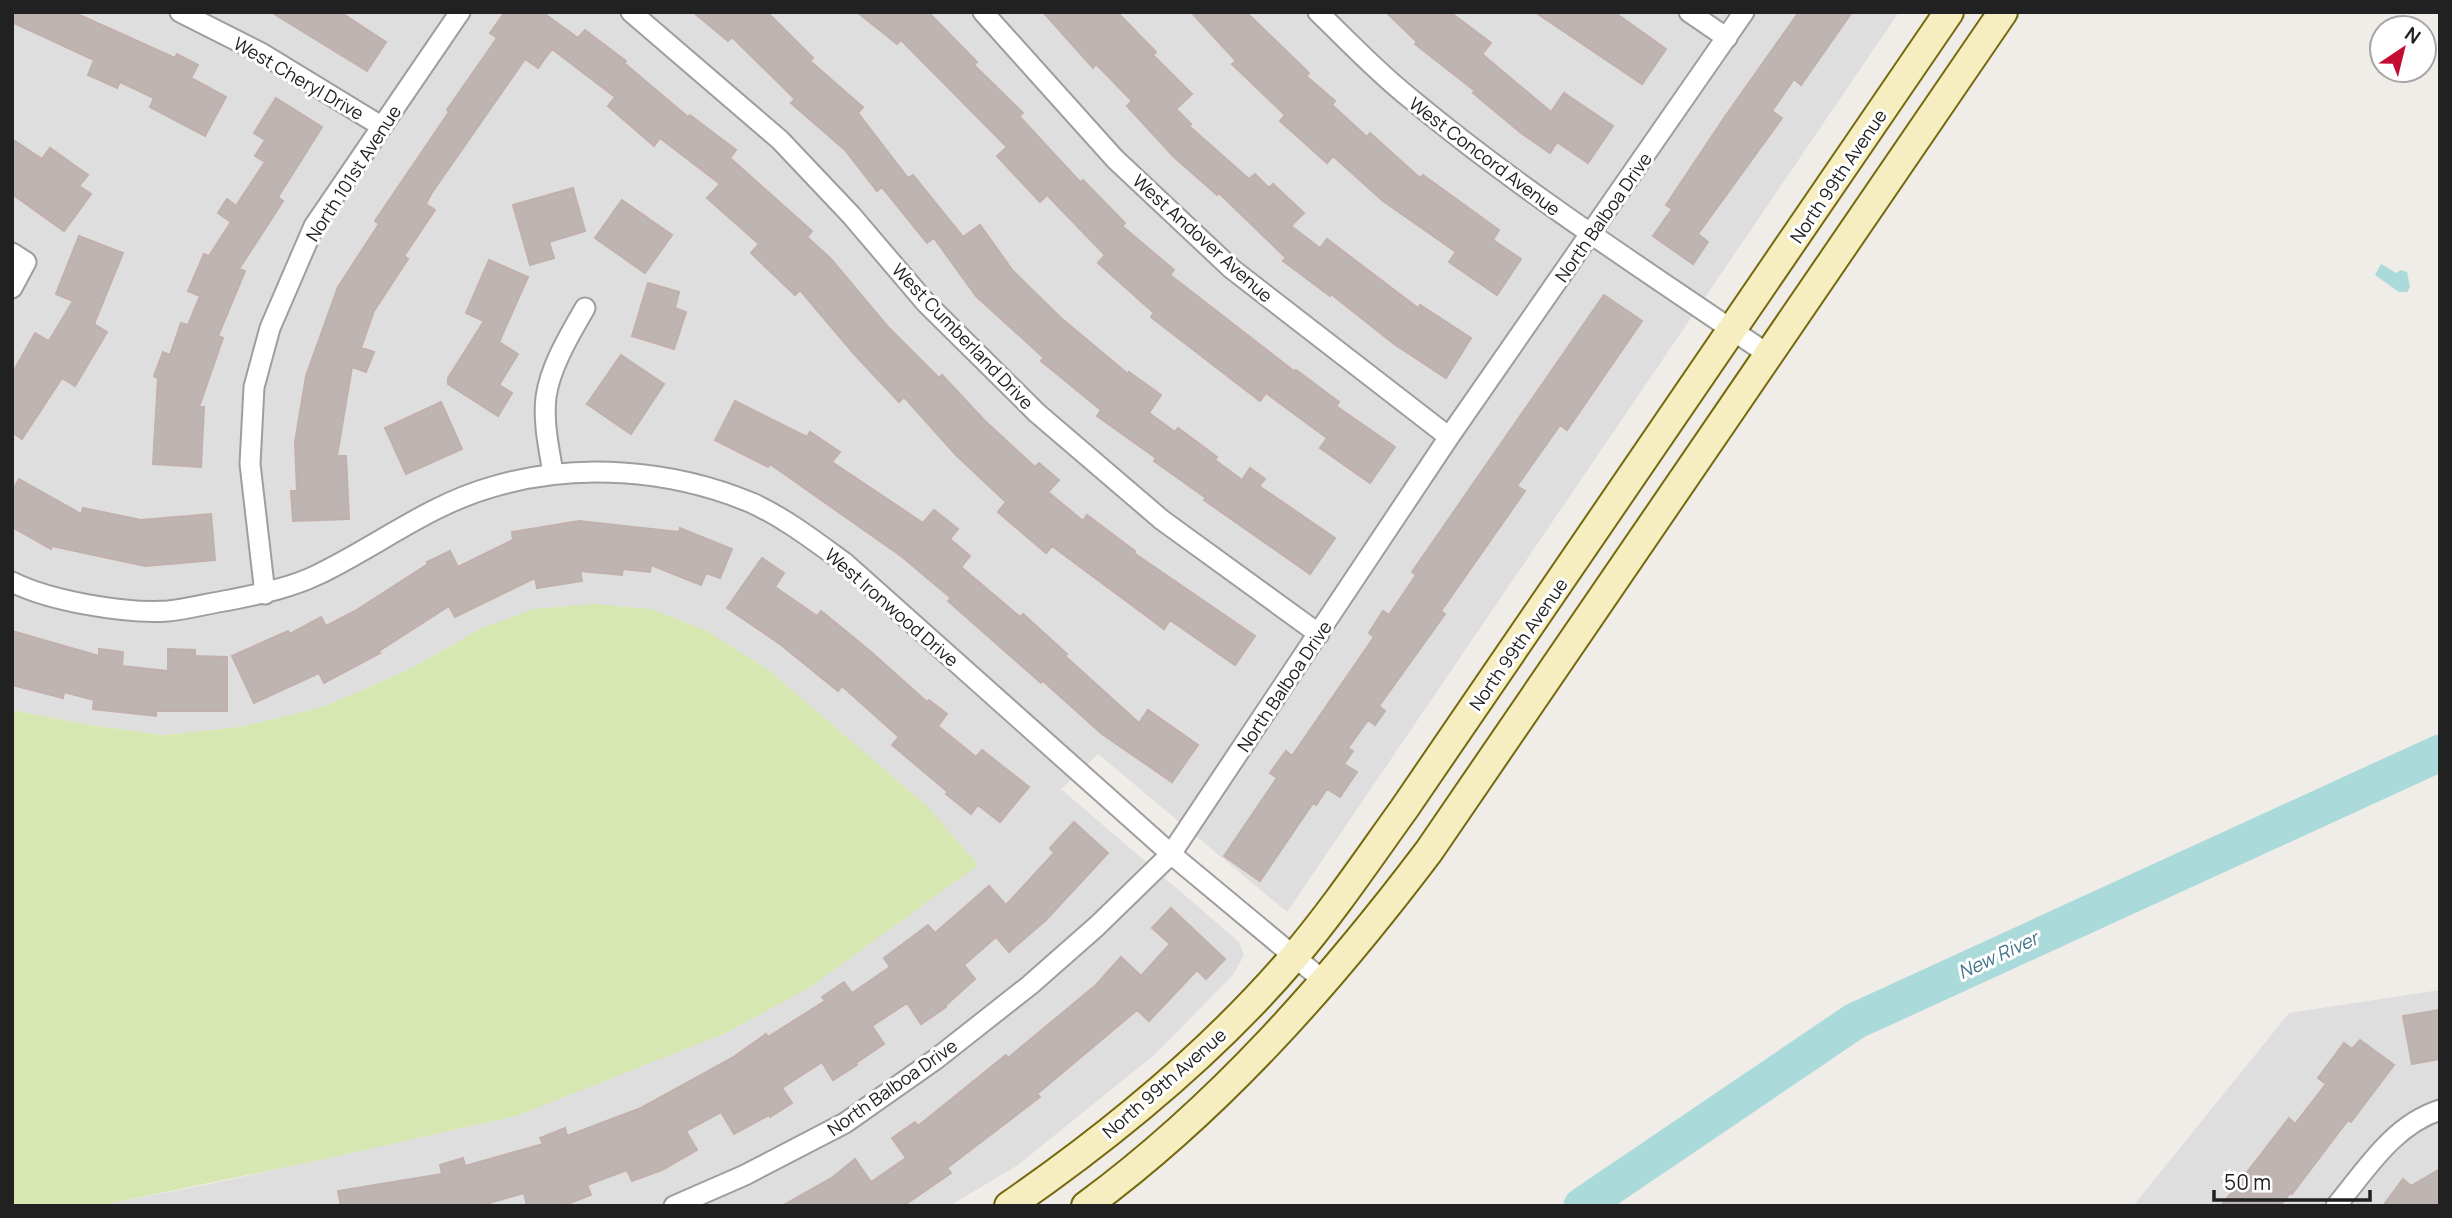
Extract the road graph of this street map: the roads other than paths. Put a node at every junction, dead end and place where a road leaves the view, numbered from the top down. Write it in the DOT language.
graph roads {
  1 [pos="180,12"];
  2 [pos="460,12"];
  3 [pos="631,12"];
  4 [pos="982,12"];
  5 [pos="1318,12"];
  6 [pos="1689,12"];
  7 [pos="1744,12"];
  8 [pos="1949,12"];
  9 [pos="1995,15"];
  10 [pos="1727,38"];
  11 [pos="381,126"];
  12 [pos="1590,235"];
  13 [pos="12,253"];
  14 [pos="12,288"];
  15 [pos="585,308"];
  16 [pos="1732,330"];
  17 [pos="1769,355"];
  18 [pos="1449,437"];
  19 [pos="553,473"];
  20 [pos="12,582"];
  21 [pos="265,594"];
  22 [pos="1319,634"];
  23 [pos="1171,854"];
  24 [pos="1293,958"];
  25 [pos="1325,982"];
  26 [pos="2440,1110"];
  27 [pos="674,1206"];
  28 [pos="1009,1206"];
  29 [pos="1086,1206"];
  30 [pos="2336,1206"];
  1 -- 11 [label="street, West Cheryl Drive"];
  2 -- 11 [label="street, North 101st Avenue"];
  3 -- 22 [label="street, West Cumberland Drive"];
  4 -- 18 [label="street, West Andover Avenue"];
  5 -- 12 [label="street, West Concord Avenue"];
  6 -- 10 [label="street"];
  7 -- 10 [label="street, North Balboa Drive"];
  8 -- 16 [label="main road, North 99th Avenue"];
  9 -- 17 [label="main road"];
  10 -- 12 [label="street, North Balboa Drive"];
  11 -- 21 [label="street, North 101st Avenue"];
  12 -- 16 [label="street, West Concord Avenue"];
  12 -- 18 [label="street, North Balboa Drive"];
  13 -- 14 [label="street"];
  15 -- 19 [label="street"];
  16 -- 17 [label="street, West Concord Avenue"];
  16 -- 24 [label="main road, North 99th Avenue"];
  17 -- 25 [label="main road"];
  18 -- 22 [label="street, North Balboa Drive"];
  19 -- 21 [label="street, West Ironwood Drive"];
  19 -- 23 [label="street, West Ironwood Drive"];
  20 -- 21 [label="street, West Ironwood Drive"];
  22 -- 23 [label="street, North Balboa Drive"];
  23 -- 24 [label="street, West Ironwood Drive"];
  23 -- 27 [label="street, North Balboa Drive"];
  24 -- 25 [label="street, West Ironwood Drive"];
  24 -- 28 [label="main road, North 99th Avenue"];
  25 -- 29 [label="main road"];
  26 -- 30 [label="street"];
}
